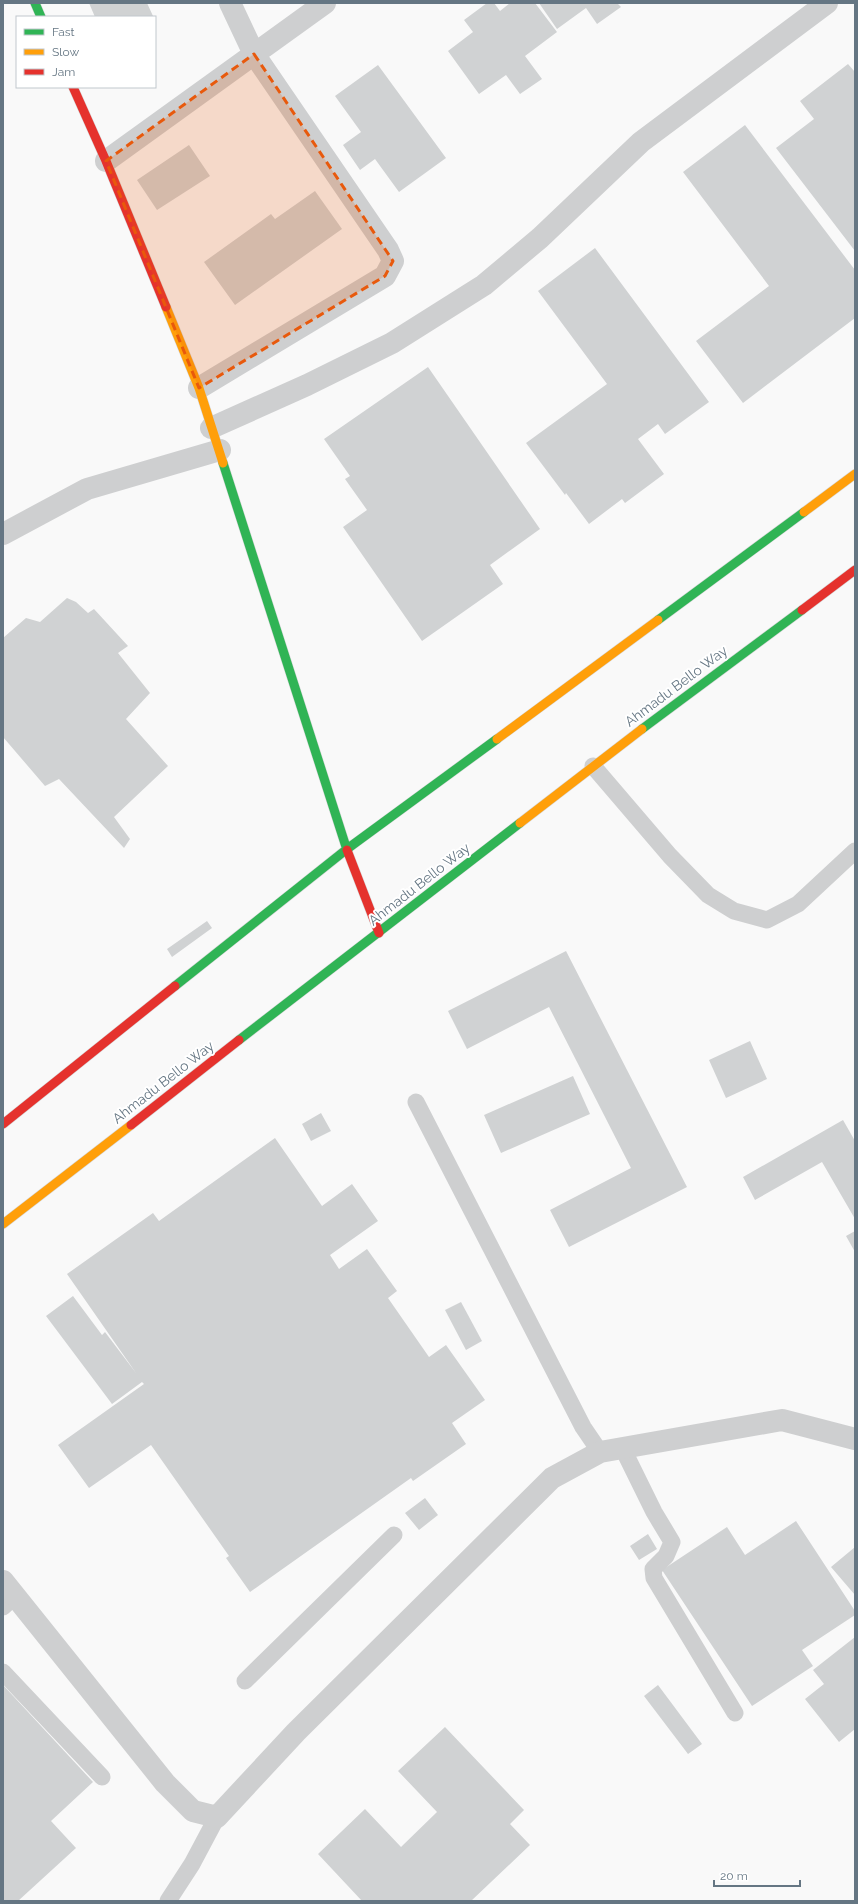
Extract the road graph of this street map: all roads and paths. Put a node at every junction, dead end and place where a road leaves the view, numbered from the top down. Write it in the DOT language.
graph roads {
  1 [pos="35,3"];
  2 [pos="230,3"];
  3 [pos="325,3"];
  4 [pos="827,3"];
  5 [pos="41,16"];
  6 [pos="254,54"];
  7 [pos="73,88"];
  8 [pos="106,161"];
  9 [pos="199,388"];
  10 [pos="211,428"];
  11 [pos="220,450"];
  12 [pos="855,474"];
  13 [pos="3,534"];
  14 [pos="855,570"];
  15 [pos="593,766"];
  16 [pos="347,849"];
  17 [pos="855,850"];
  18 [pos="379,932"];
  19 [pos="416,1102"];
  20 [pos="3,1124"];
  21 [pos="3,1224"];
  22 [pos="855,1439"];
  23 [pos="622,1447"];
  24 [pos="600,1452"];
  25 [pos="394,1535"];
  26 [pos="7,1595"];
  27 [pos="3,1672"];
  28 [pos="245,1681"];
  29 [pos="735,1713"];
  30 [pos="102,1778"];
  31 [pos="217,1817"];
  32 [pos="168,1901"];
  1 -- 5 [label="main road"];
  2 -- 6 [label="street"];
  3 -- 6 [label="street"];
  4 -- 10 [label="street"];
  6 -- 8 [label="street"];
  6 -- 9 [label="street"];
  7 -- 8 [label="main road"];
  8 -- 9 [label="main road"];
  9 -- 10 [label="main road"];
  10 -- 11 [label="main road"];
  11 -- 13 [label="street"];
  11 -- 16 [label="main road"];
  12 -- 16 [label="main road"];
  14 -- 15 [label="main road, Ahmadu Bello Way"];
  15 -- 17 [label="lane"];
  15 -- 18 [label="main road, Ahmadu Bello Way"];
  16 -- 18 [label="main road"];
  16 -- 20 [label="main road"];
  18 -- 21 [label="main road, Ahmadu Bello Way"];
  19 -- 24 [label="lane"];
  22 -- 23 [label="street"];
  23 -- 24 [label="street"];
  23 -- 29 [label="lane"];
  24 -- 31 [label="street"];
  25 -- 28 [label="lane"];
  26 -- 31 [label="street"];
  27 -- 30 [label="lane"];
  31 -- 32 [label="lane"];
}
